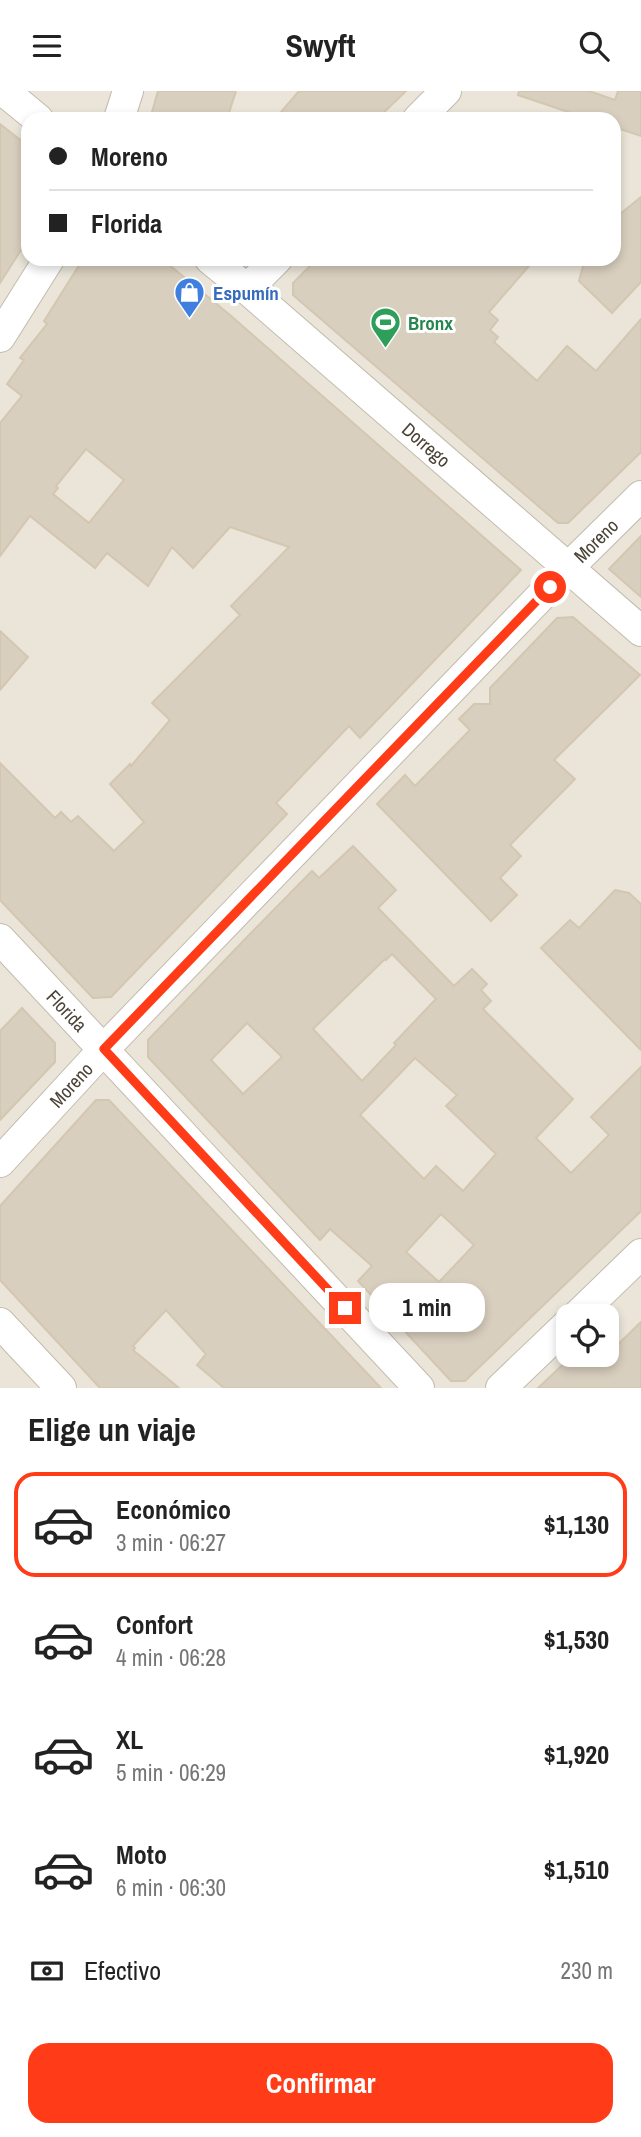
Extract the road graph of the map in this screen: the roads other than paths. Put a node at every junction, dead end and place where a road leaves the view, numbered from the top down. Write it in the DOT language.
graph roads {
  1 [pos="4,91"];
  2 [pos="128,91"];
  3 [pos="446,91"];
  4 [pos="30,112"];
  5 [pos="121,112"];
  6 [pos="425,112"];
  7 [pos="45,266"];
  8 [pos="219,266"];
  9 [pos="270,266"];
  10 [pos="247,289"];
  11 [pos="0,337"];
  12 [pos="641,496"];
  13 [pos="569,567"];
  14 [pos="641,631"];
  15 [pos="0,939"];
  16 [pos="104,1049"];
  17 [pos="0,1162"];
  18 [pos="641,1254"];
  19 [pos="589,1304"];
  20 [pos="0,1322"];
  21 [pos="556,1336"];
  22 [pos="61,1388"];
  23 [pos="419,1388"];
  24 [pos="501,1388"];
  1 -- 4 [label="street"];
  2 -- 5 [label="street"];
  3 -- 6 [label="street"];
  7 -- 11 [label="street"];
  8 -- 10 [label="street, Dorrego"];
  9 -- 10 [label="street"];
  10 -- 13 [label="street, Dorrego"];
  12 -- 13 [label="street, Moreno"];
  13 -- 14 [label="street, Dorrego"];
  13 -- 16 [label="street, Moreno"];
  15 -- 16 [label="street, Florida"];
  16 -- 17 [label="street, Moreno"];
  16 -- 23 [label="street, Florida"];
  18 -- 19 [label="street"];
  20 -- 22 [label="street"];
  21 -- 24 [label="street"];
}
